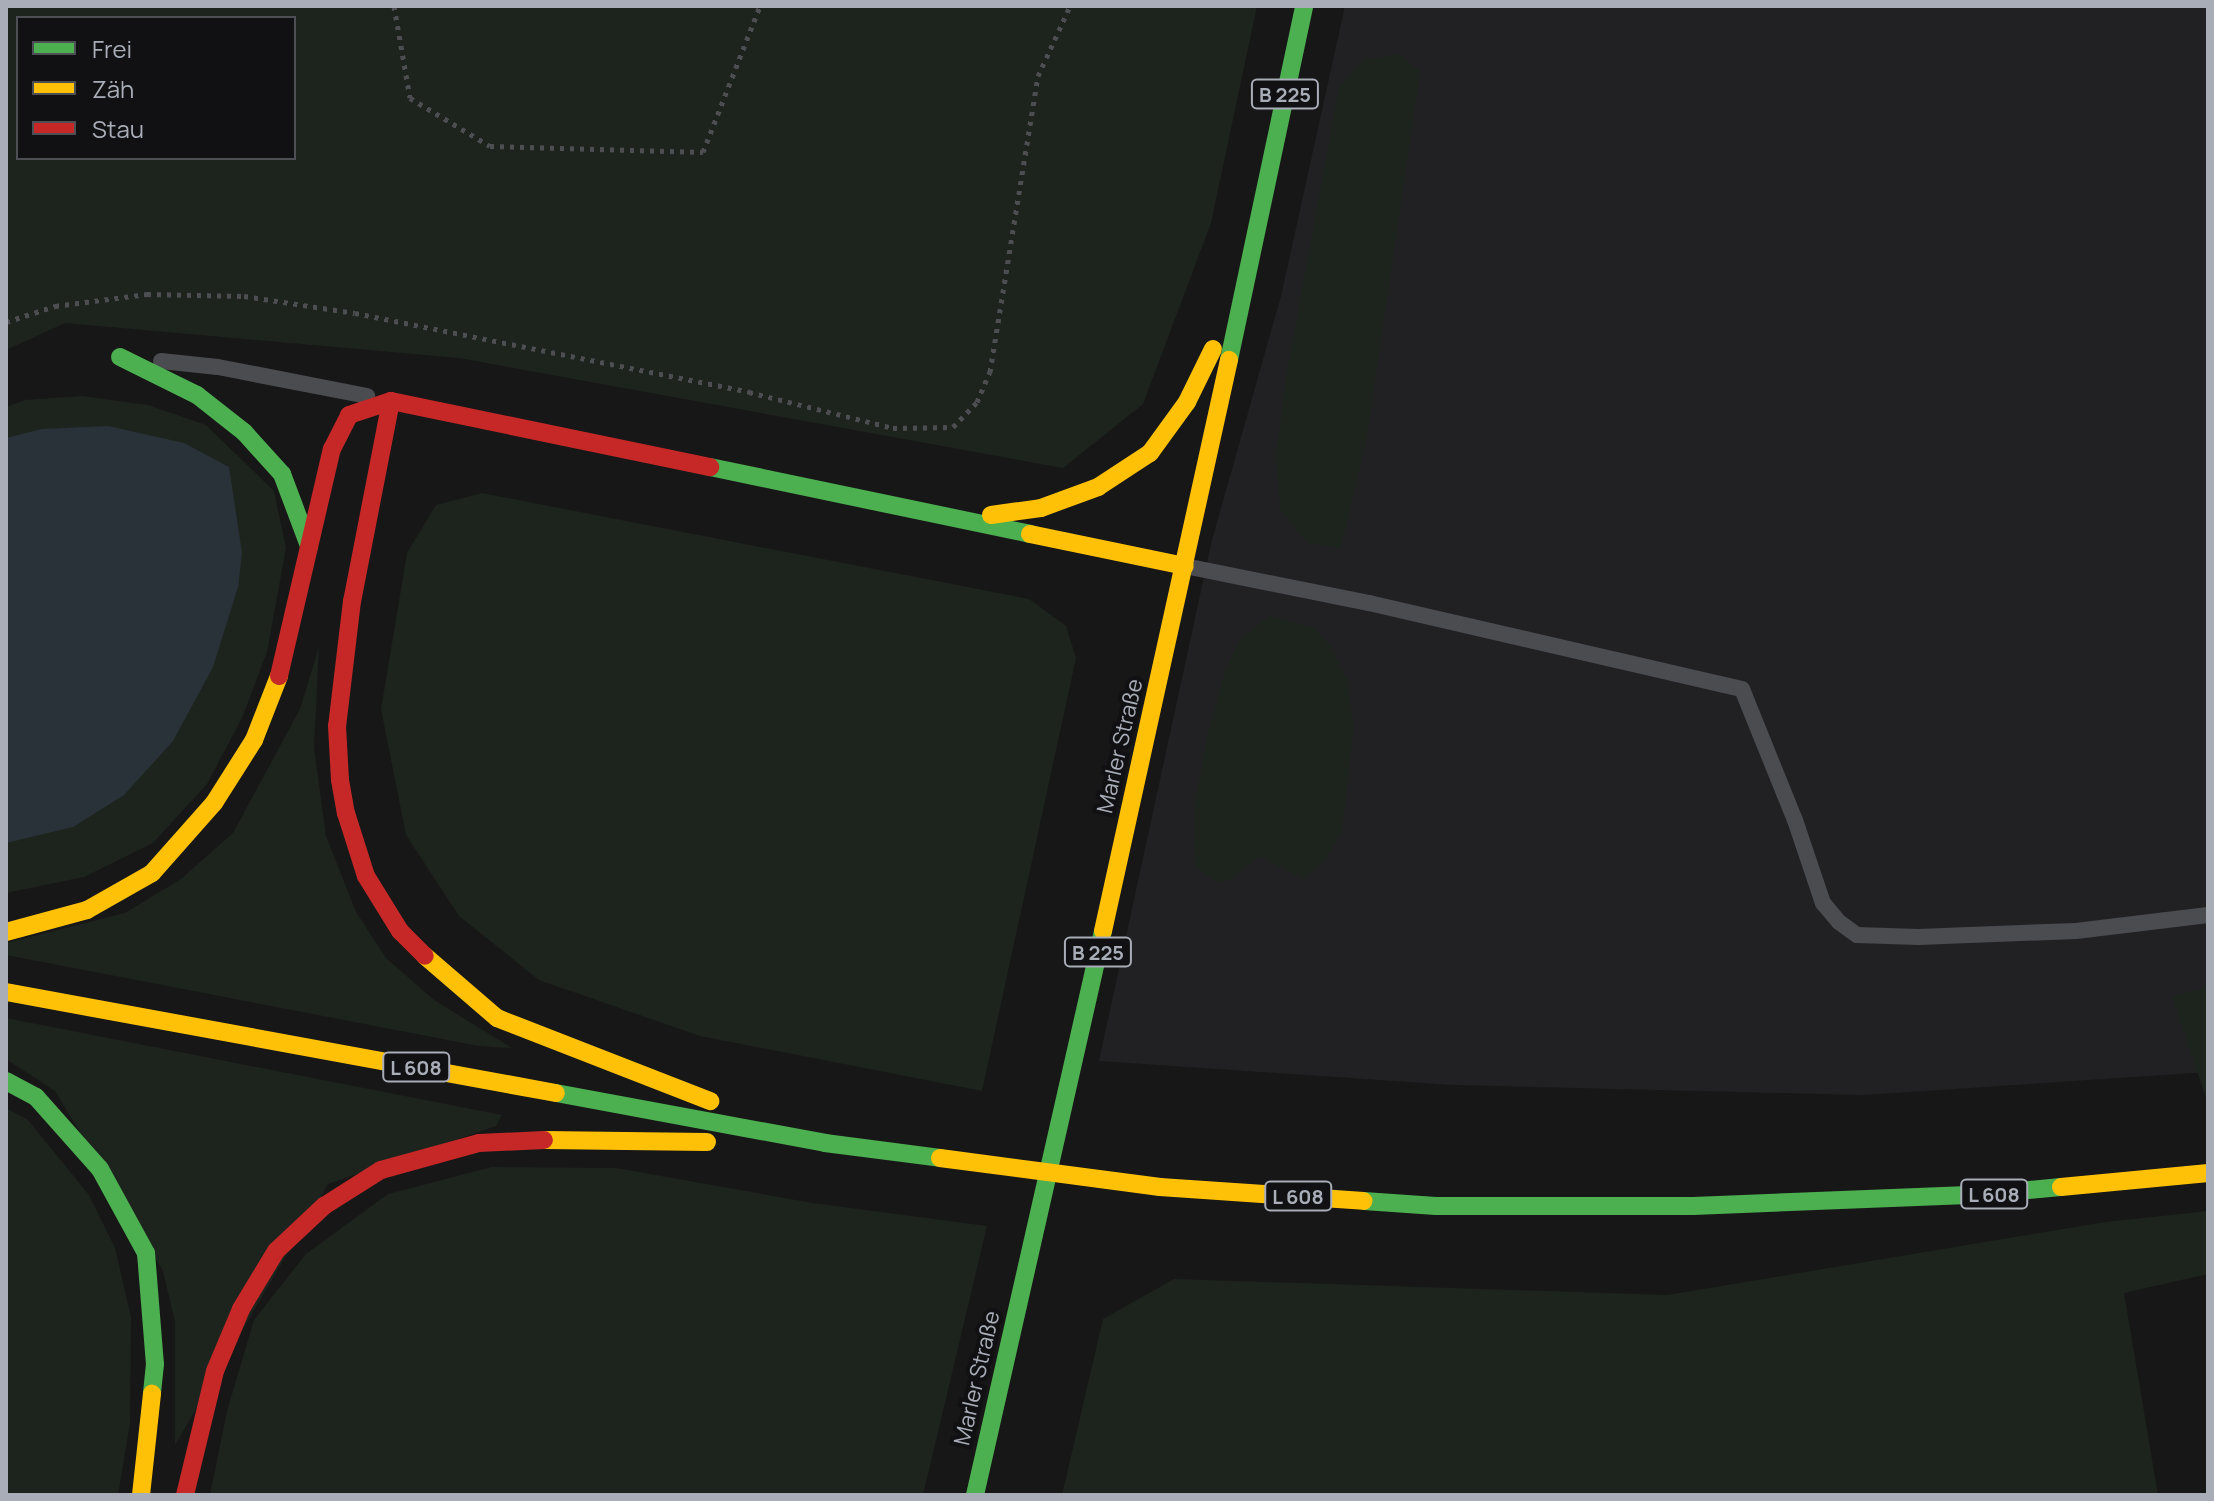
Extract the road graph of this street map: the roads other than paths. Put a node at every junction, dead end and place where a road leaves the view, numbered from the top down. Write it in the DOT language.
graph roads {
  1 [pos="1304,6"];
  2 [pos="1240,294"];
  3 [pos="120,357"];
  4 [pos="391,401"];
  5 [pos="965,518"];
  6 [pos="309,546"];
  7 [pos="1185,566"];
  8 [pos="2208,915"];
  9 [pos="6,932"];
  10 [pos="6,992"];
  11 [pos="6,1081"];
  12 [pos="825,1143"];
  13 [pos="2208,1173"];
  14 [pos="141,1495"];
  15 [pos="185,1495"];
  16 [pos="975,1495"];
  1 -- 2 [label="main road, Marler Straße / B 225"];
  2 -- 5 [label="main road"];
  2 -- 7 [label="main road, Marler Straße / B 225"];
  3 -- 4 [label="lane"];
  3 -- 6 [label="main road"];
  4 -- 5 [label="main road"];
  4 -- 6 [label="main road"];
  4 -- 12 [label="main road"];
  5 -- 7 [label="main road"];
  6 -- 9 [label="main road"];
  7 -- 8 [label="lane"];
  7 -- 16 [label="main road, Marler Straße / B 225"];
  10 -- 12 [label="main road, L 608"];
  11 -- 14 [label="main road"];
  12 -- 13 [label="main road, L 608"];
  12 -- 15 [label="main road"];
}
